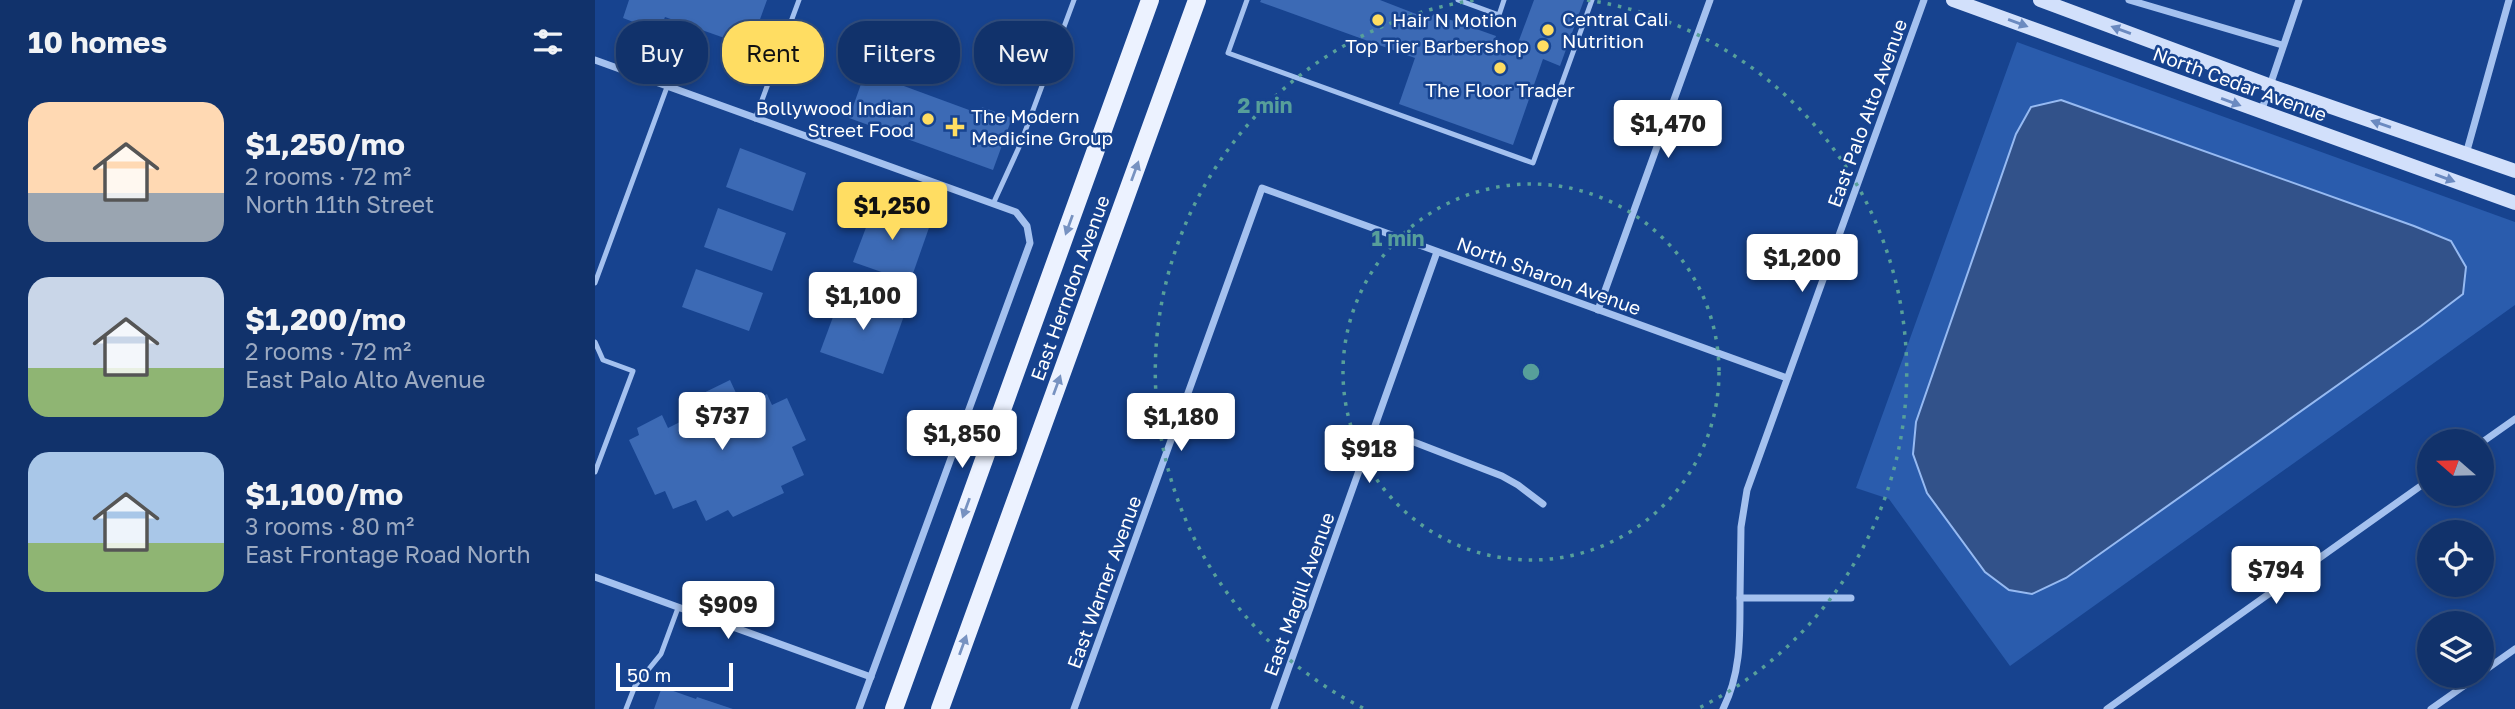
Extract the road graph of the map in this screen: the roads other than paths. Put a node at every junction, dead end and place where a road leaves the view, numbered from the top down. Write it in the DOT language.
graph roads {
  1 [pos="799,0"];
  2 [pos="1074,0"];
  3 [pos="1150,0"];
  4 [pos="1197,0"];
  5 [pos="1247,0"];
  6 [pos="1458,0"];
  7 [pos="1504,0"];
  8 [pos="1592,0"];
  9 [pos="1710,0"];
  10 [pos="1924,0"];
  11 [pos="1954,0"];
  12 [pos="2040,0"];
  13 [pos="2129,0"];
  14 [pos="2299,0"];
  15 [pos="2509,0"];
  16 [pos="2282,45"];
  17 [pos="595,60"];
  18 [pos="2271,86"];
  19 [pos="667,87"];
  20 [pos="2261,113"];
  21 [pos="755,118"];
  22 [pos="2466,154"];
  23 [pos="2515,172"];
  24 [pos="1262,188"];
  25 [pos="2515,203"];
  26 [pos="993,204"];
  27 [pos="1437,252"];
  28 [pos="595,283"];
  29 [pos="1598,310"];
  30 [pos="595,342"];
  31 [pos="1787,378"];
  32 [pos="2515,419"];
  33 [pos="1375,427"];
  34 [pos="2494,434"];
  35 [pos="595,472"];
  36 [pos="2417,489"];
  37 [pos="1542,504"];
  38 [pos="595,577"];
  39 [pos="1740,598"];
  40 [pos="1851,598"];
  41 [pos="678,608"];
  42 [pos="2515,649"];
  43 [pos="2494,664"];
  44 [pos="871,677"];
  45 [pos="2460,688"];
  46 [pos="626,709"];
  47 [pos="859,709"];
  48 [pos="894,709"];
  49 [pos="940,709"];
  50 [pos="1075,709"];
  51 [pos="1274,709"];
  52 [pos="1723,709"];
  53 [pos="2107,709"];
  54 [pos="2431,709"];
  1 -- 21 [label="lane"];
  2 -- 26 [label="lane"];
  3 -- 48 [label="main road, East Herndon Avenue, one-way"];
  49 -- 4 [label="main road, East Herndon Avenue, one-way"];
  5 -- 8 [label="lane"];
  6 -- 7 [label="lane"];
  9 -- 29 [label="street"];
  10 -- 31 [label="street, East Palo Alto Avenue"];
  11 -- 20 [label="main road, North Cedar Avenue, one-way"];
  18 -- 12 [label="main road, North Cedar Avenue, one-way"];
  13 -- 16 [label="street"];
  14 -- 16 [label="street"];
  15 -- 22 [label="street"];
  16 -- 18 [label="street"];
  17 -- 19 [label="street"];
  18 -- 20 [label="street"];
  22 -- 18 [label="main road, North Cedar Avenue, one-way"];
  19 -- 21 [label="street"];
  19 -- 28 [label="lane"];
  20 -- 25 [label="main road, North Cedar Avenue, one-way"];
  21 -- 26 [label="street"];
  22 -- 23 [label="main road, North Cedar Avenue"];
  24 -- 27 [label="street, North Sharon Avenue"];
  24 -- 50 [label="street, East Warner Avenue"];
  26 -- 44 [label="street"];
  27 -- 29 [label="street, North Sharon Avenue"];
  27 -- 33 [label="street, East Magill Avenue"];
  29 -- 31 [label="street, North Sharon Avenue"];
  30 -- 35 [label="lane"];
  31 -- 39 [label="street, East Palo Alto Avenue"];
  32 -- 34 [label="street"];
  33 -- 37 [label="street"];
  33 -- 51 [label="street, East Magill Avenue"];
  36 -- 53 [label="street"];
  38 -- 41 [label="street"];
  39 -- 40 [label="street"];
  39 -- 52 [label="street, East Palo Alto Avenue"];
  41 -- 44 [label="street"];
  41 -- 46 [label="lane"];
  42 -- 43 [label="street"];
  44 -- 47 [label="street"];
  45 -- 54 [label="street"];
}
